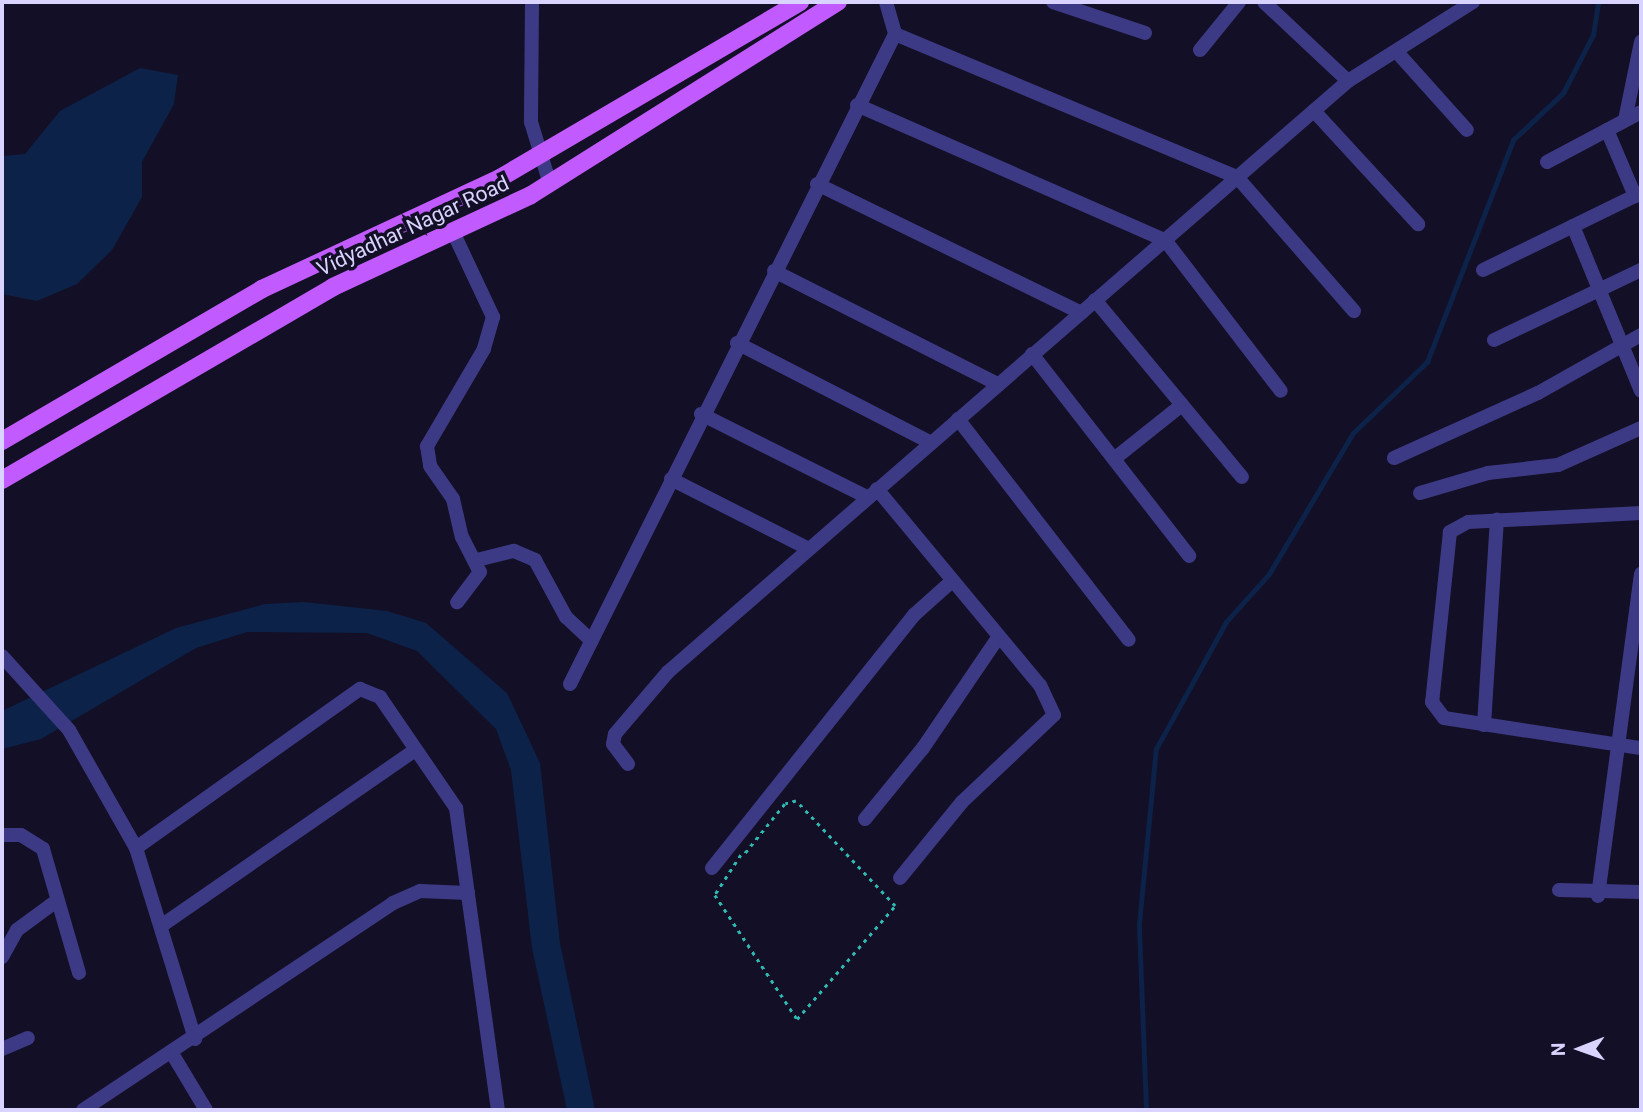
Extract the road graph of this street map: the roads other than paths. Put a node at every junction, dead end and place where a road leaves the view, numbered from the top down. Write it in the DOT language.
graph roads {
  1 [pos="533,2"];
  2 [pos="800,2"];
  3 [pos="838,2"];
  4 [pos="887,2"];
  5 [pos="1054,2"];
  6 [pos="1239,2"];
  7 [pos="1264,2"];
  8 [pos="1473,2"];
  9 [pos="1144,33"];
  10 [pos="895,34"];
  11 [pos="1641,42"];
  12 [pos="1200,50"];
  13 [pos="1396,51"];
  14 [pos="1348,81"];
  15 [pos="857,106"];
  16 [pos="1314,111"];
  17 [pos="1641,112"];
  18 [pos="1625,120"];
  19 [pos="1467,130"];
  20 [pos="1607,130"];
  21 [pos="538,156"];
  22 [pos="1547,162"];
  23 [pos="1237,177"];
  24 [pos="550,184"];
  25 [pos="817,184"];
  26 [pos="1638,195"];
  27 [pos="1418,225"];
  28 [pos="1573,226"];
  29 [pos="454,234"];
  30 [pos="1165,240"];
  31 [pos="1483,270"];
  32 [pos="1641,270"];
  33 [pos="774,271"];
  34 [pos="1600,290"];
  35 [pos="1095,300"];
  36 [pos="1354,312"];
  37 [pos="1081,313"];
  38 [pos="1641,334"];
  39 [pos="1494,340"];
  40 [pos="737,343"];
  41 [pos="1623,346"];
  42 [pos="1032,354"];
  43 [pos="998,384"];
  44 [pos="1281,391"];
  45 [pos="1641,391"];
  46 [pos="1182,405"];
  47 [pos="701,414"];
  48 [pos="958,419"];
  49 [pos="1641,428"];
  50 [pos="2,441"];
  51 [pos="930,442"];
  52 [pos="1394,458"];
  53 [pos="1114,459"];
  54 [pos="1242,477"];
  55 [pos="2,480"];
  56 [pos="671,480"];
  57 [pos="872,493"];
  58 [pos="1420,494"];
  59 [pos="1641,513"];
  60 [pos="1497,519"];
  61 [pos="807,548"];
  62 [pos="1189,556"];
  63 [pos="477,560"];
  64 [pos="1641,574"];
  65 [pos="952,581"];
  66 [pos="457,602"];
  67 [pos="997,639"];
  68 [pos="1129,640"];
  69 [pos="592,641"];
  70 [pos="2,656"];
  71 [pos="569,684"];
  72 [pos="1484,725"];
  73 [pos="1621,746"];
  74 [pos="1641,748"];
  75 [pos="414,751"];
  76 [pos="628,764"];
  77 [pos="865,819"];
  78 [pos="2,835"];
  79 [pos="136,848"];
  80 [pos="712,868"];
  81 [pos="900,878"];
  82 [pos="1559,890"];
  83 [pos="1641,892"];
  84 [pos="468,893"];
  85 [pos="1598,896"];
  86 [pos="55,902"];
  87 [pos="161,926"];
  88 [pos="2,956"];
  89 [pos="79,973"];
  90 [pos="28,1038"];
  91 [pos="195,1040"];
  92 [pos="2,1049"];
  93 [pos="173,1055"];
  94 [pos="83,1110"];
  95 [pos="206,1110"];
  96 [pos="498,1110"];
  1 -- 21 [label="street"];
  2 -- 21 [label="main road, Vidyadhar Nagar Road"];
  3 -- 24 [label="main road, Vidyadhar Nagar Road"];
  4 -- 10 [label="street"];
  5 -- 9 [label="street"];
  6 -- 12 [label="street"];
  7 -- 14 [label="street"];
  8 -- 13 [label="street"];
  10 -- 15 [label="street"];
  10 -- 23 [label="street"];
  11 -- 18 [label="street"];
  13 -- 14 [label="street"];
  13 -- 19 [label="street"];
  14 -- 16 [label="street"];
  15 -- 25 [label="street"];
  15 -- 30 [label="street"];
  16 -- 23 [label="street"];
  16 -- 27 [label="street"];
  17 -- 18 [label="street"];
  18 -- 20 [label="street"];
  20 -- 22 [label="street"];
  20 -- 26 [label="street"];
  21 -- 24 [label="street"];
  21 -- 50 [label="main road, Vidyadhar Nagar Road"];
  23 -- 30 [label="street"];
  23 -- 36 [label="street"];
  24 -- 29 [label="main road, Vidyadhar Nagar Road"];
  25 -- 33 [label="street"];
  25 -- 37 [label="street"];
  26 -- 28 [label="street"];
  28 -- 31 [label="street"];
  28 -- 34 [label="street"];
  29 -- 55 [label="main road, Vidyadhar Nagar Road"];
  29 -- 63 [label="street"];
  30 -- 35 [label="street"];
  30 -- 44 [label="street"];
  32 -- 34 [label="street"];
  33 -- 40 [label="street"];
  33 -- 43 [label="street"];
  34 -- 39 [label="street"];
  34 -- 41 [label="street"];
  35 -- 37 [label="street"];
  35 -- 46 [label="street"];
  37 -- 42 [label="street"];
  38 -- 41 [label="street"];
  40 -- 47 [label="street"];
  40 -- 51 [label="street"];
  41 -- 45 [label="street"];
  41 -- 52 [label="street"];
  42 -- 43 [label="street"];
  42 -- 53 [label="street"];
  43 -- 48 [label="street"];
  46 -- 53 [label="street"];
  46 -- 54 [label="street"];
  47 -- 56 [label="street"];
  47 -- 57 [label="street"];
  48 -- 51 [label="street"];
  48 -- 68 [label="street"];
  49 -- 58 [label="street"];
  51 -- 57 [label="street"];
  53 -- 62 [label="street"];
  56 -- 61 [label="street"];
  56 -- 69 [label="street"];
  57 -- 61 [label="street"];
  57 -- 65 [label="street"];
  59 -- 60 [label="street"];
  60 -- 72 [label="street"];
  60 -- 72 [label="street"];
  61 -- 76 [label="street"];
  63 -- 66 [label="street"];
  63 -- 69 [label="street"];
  64 -- 73 [label="street"];
  65 -- 67 [label="street"];
  65 -- 80 [label="street"];
  67 -- 77 [label="street"];
  67 -- 81 [label="street"];
  69 -- 71 [label="street"];
  70 -- 79 [label="street"];
  72 -- 73 [label="street"];
  73 -- 74 [label="street"];
  73 -- 85 [label="street"];
  75 -- 79 [label="street"];
  75 -- 84 [label="street"];
  75 -- 87 [label="street"];
  78 -- 86 [label="street"];
  79 -- 87 [label="street"];
  82 -- 85 [label="street"];
  83 -- 85 [label="street"];
  84 -- 91 [label="street"];
  84 -- 96 [label="street"];
  86 -- 88 [label="street"];
  86 -- 89 [label="street"];
  87 -- 91 [label="street"];
  90 -- 92 [label="street"];
  91 -- 93 [label="street"];
  93 -- 94 [label="street"];
  93 -- 95 [label="street"];
}
